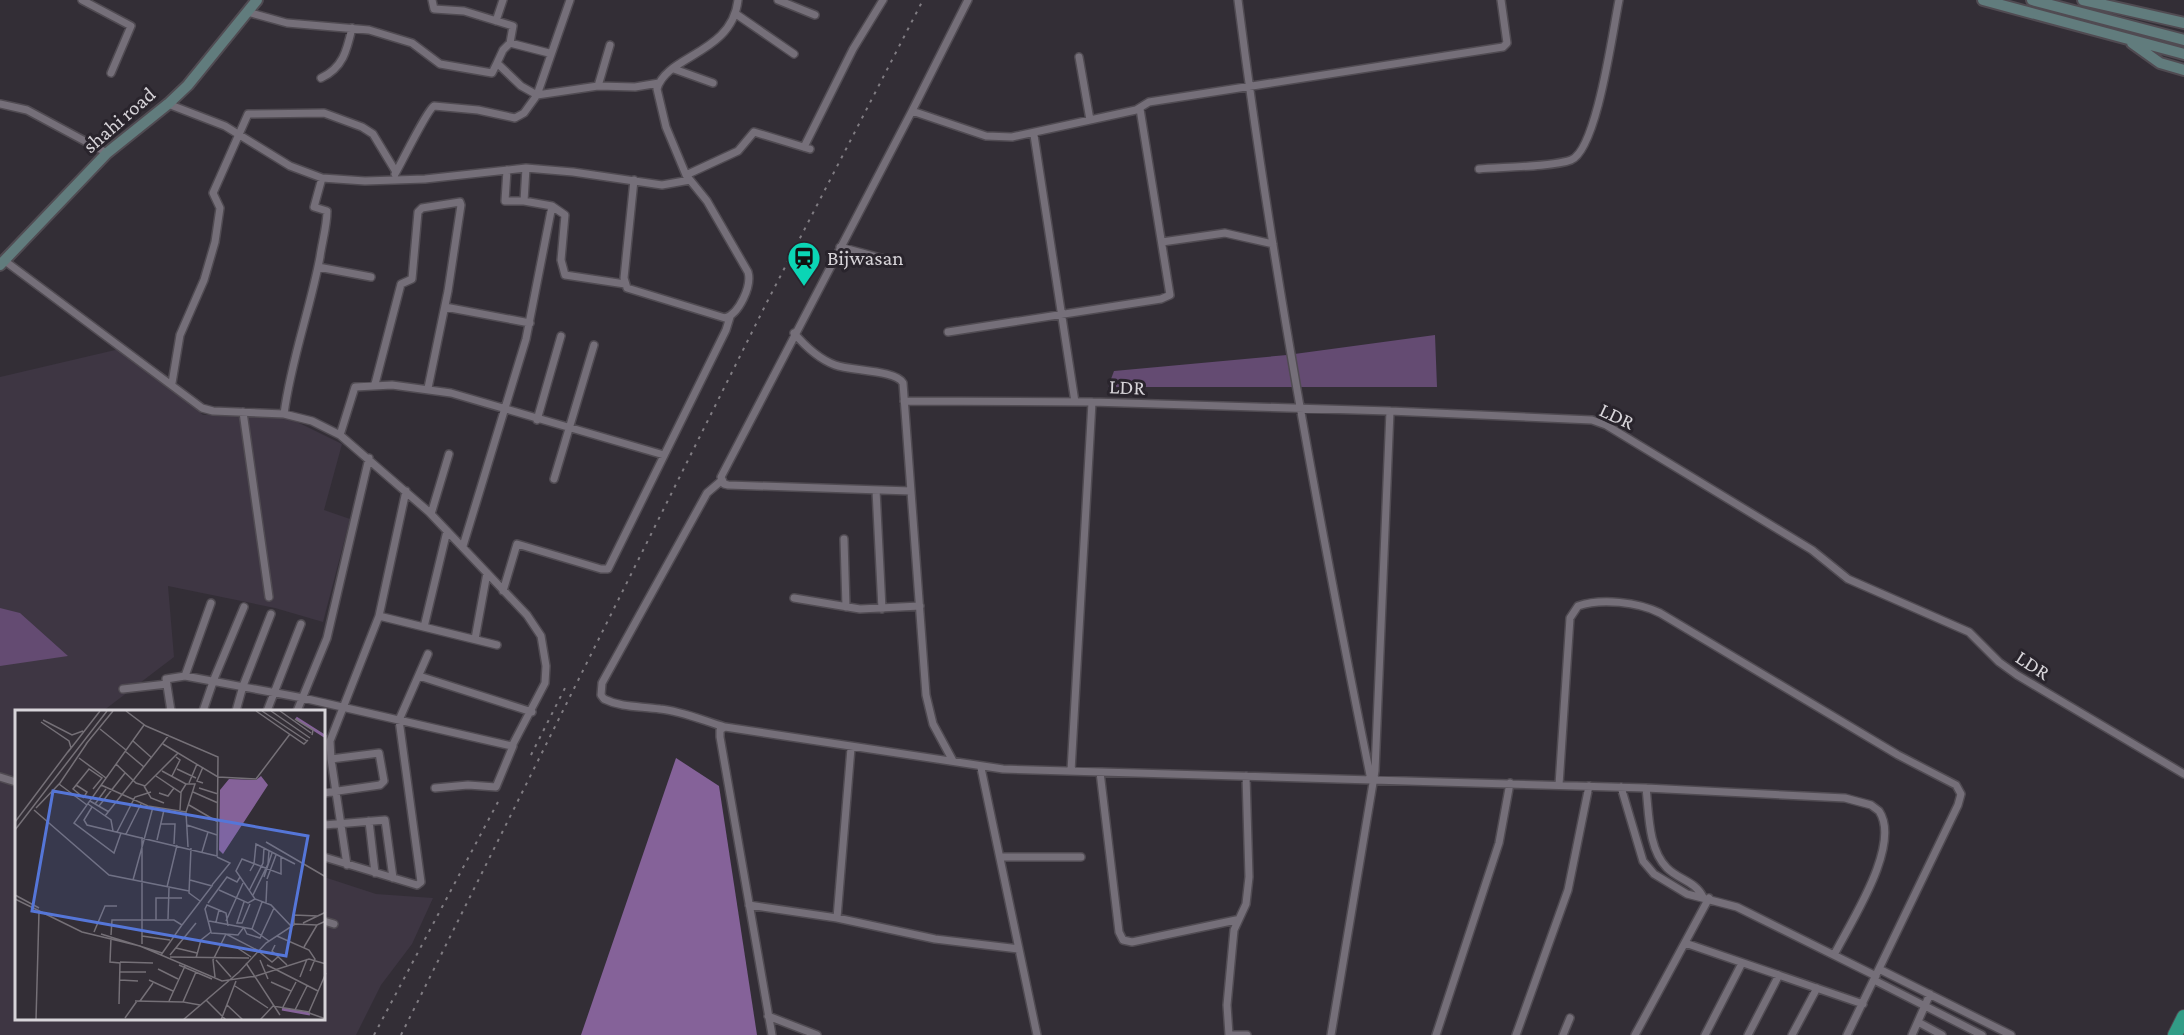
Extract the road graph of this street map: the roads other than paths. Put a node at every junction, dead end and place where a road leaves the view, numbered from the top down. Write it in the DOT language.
graph roads {
  1 [pos="82,0"];
  2 [pos="432,0"];
  3 [pos="503,0"];
  4 [pos="570,0"];
  5 [pos="738,0"];
  6 [pos="778,0"];
  7 [pos="883,0"];
  8 [pos="968,0"];
  9 [pos="1238,0"];
  10 [pos="1501,0"];
  11 [pos="1619,0"];
  12 [pos="1983,0"];
  13 [pos="2032,0"];
  14 [pos="2083,0"];
  15 [pos="2124,4"];
  16 [pos="250,5"];
  17 [pos="736,14"];
  18 [pos="815,15"];
  19 [pos="496,21"];
  20 [pos="2184,23"];
  21 [pos="352,28"];
  22 [pos="2124,38"];
  23 [pos="2184,40"];
  24 [pos="510,43"];
  25 [pos="610,45"];
  26 [pos="549,53"];
  27 [pos="794,54"];
  28 [pos="2184,54"];
  29 [pos="1078,57"];
  30 [pos="498,63"];
  31 [pos="674,69"];
  32 [pos="2184,70"];
  33 [pos="111,73"];
  34 [pos="321,78"];
  35 [pos="713,82"];
  36 [pos="659,83"];
  37 [pos="598,86"];
  38 [pos="1250,86"];
  39 [pos="537,94"];
  40 [pos="0,104"];
  41 [pos="168,104"];
  42 [pos="1140,109"];
  43 [pos="912,111"];
  44 [pos="1090,120"];
  45 [pos="238,133"];
  46 [pos="1034,135"];
  47 [pos="107,153"];
  48 [pos="526,168"];
  49 [pos="1479,169"];
  50 [pos="507,170"];
  51 [pos="394,176"];
  52 [pos="688,177"];
  53 [pos="322,178"];
  54 [pos="633,180"];
  55 [pos="524,201"];
  56 [pos="552,206"];
  57 [pos="1162,242"];
  58 [pos="1273,244"];
  59 [pos="840,247"];
  60 [pos="3,263"];
  61 [pos="899,263"];
  62 [pos="318,267"];
  63 [pos="371,277"];
  64 [pos="625,284"];
  65 [pos="445,307"];
  66 [pos="1064,316"];
  67 [pos="730,317"];
  68 [pos="530,323"];
  69 [pos="948,332"];
  70 [pos="794,333"];
  71 [pos="561,336"];
  72 [pos="594,345"];
  73 [pos="172,383"];
  74 [pos="375,384"];
  75 [pos="428,388"];
  76 [pos="904,401"];
  77 [pos="1075,402"];
  78 [pos="1092,402"];
  79 [pos="507,409"];
  80 [pos="1301,410"];
  81 [pos="1390,411"];
  82 [pos="243,412"];
  83 [pos="284,414"];
  84 [pos="537,420"];
  85 [pos="568,429"];
  86 [pos="340,435"];
  87 [pos="449,454"];
  88 [pos="664,455"];
  89 [pos="369,458"];
  90 [pos="554,479"];
  91 [pos="721,481"];
  92 [pos="876,490"];
  93 [pos="406,491"];
  94 [pos="911,491"];
  95 [pos="431,514"];
  96 [pos="447,531"];
  97 [pos="844,539"];
  98 [pos="463,546"];
  99 [pos="487,573"];
  100 [pos="503,591"];
  101 [pos="269,597"];
  102 [pos="794,598"];
  103 [pos="211,603"];
  104 [pos="920,606"];
  105 [pos="244,607"];
  106 [pos="846,608"];
  107 [pos="882,609"];
  108 [pos="271,614"];
  109 [pos="380,616"];
  110 [pos="301,624"];
  111 [pos="424,627"];
  112 [pos="475,639"];
  113 [pos="497,645"];
  114 [pos="428,654"];
  115 [pos="185,675"];
  116 [pos="419,676"];
  117 [pos="214,679"];
  118 [pos="167,684"];
  119 [pos="243,686"];
  120 [pos="123,689"];
  121 [pos="274,692"];
  122 [pos="303,698"];
  123 [pos="343,707"];
  124 [pos="171,710"];
  125 [pos="203,710"];
  126 [pos="236,710"];
  127 [pos="267,710"];
  128 [pos="297,710"];
  129 [pos="532,712"];
  130 [pos="399,720"];
  131 [pos="725,727"];
  132 [pos="513,746"];
  133 [pos="850,748"];
  134 [pos="331,759"];
  135 [pos="953,761"];
  136 [pos="981,768"];
  137 [pos="1071,771"];
  138 [pos="1100,772"];
  139 [pos="2184,774"];
  140 [pos="1246,776"];
  141 [pos="0,777"];
  142 [pos="1371,780"];
  143 [pos="15,782"];
  144 [pos="1510,783"];
  145 [pos="1559,785"];
  146 [pos="1588,786"];
  147 [pos="1621,787"];
  148 [pos="435,788"];
  149 [pos="1646,788"];
  150 [pos="336,791"];
  151 [pos="326,793"];
  152 [pos="369,821"];
  153 [pos="342,824"];
  154 [pos="326,825"];
  155 [pos="1000,857"];
  156 [pos="1081,857"];
  157 [pos="326,858"];
  158 [pos="347,865"];
  159 [pos="375,873"];
  160 [pos="393,878"];
  161 [pos="1706,898"];
  162 [pos="749,905"];
  163 [pos="837,918"];
  164 [pos="1236,920"];
  165 [pos="326,922"];
  166 [pos="334,924"];
  167 [pos="1685,943"];
  168 [pos="1019,949"];
  169 [pos="1834,955"];
  170 [pos="1742,963"];
  171 [pos="1779,975"];
  172 [pos="1876,975"];
  173 [pos="1817,988"];
  174 [pos="1930,994"];
  175 [pos="1863,1004"];
  176 [pos="1925,1005"];
  177 [pos="768,1016"];
  178 [pos="2184,1017"];
  179 [pos="1570,1018"];
  180 [pos="1918,1022"];
  181 [pos="772,1035"];
  182 [pos="817,1035"];
  183 [pos="1037,1035"];
  184 [pos="1230,1035"];
  185 [pos="1247,1035"];
  186 [pos="1331,1035"];
  187 [pos="1436,1035"];
  188 [pos="1516,1035"];
  189 [pos="1563,1035"];
  190 [pos="1635,1035"];
  191 [pos="1704,1035"];
  192 [pos="1748,1035"];
  193 [pos="1792,1035"];
  194 [pos="1847,1035"];
  195 [pos="1912,1035"];
  196 [pos="1942,1035"];
  197 [pos="1982,1035"];
  198 [pos="2011,1035"];
  199 [pos="2175,1035"];
  1 -- 33 [label="street"];
  2 -- 19 [label="street"];
  3 -- 19 [label="street"];
  4 -- 26 [label="street"];
  5 -- 17 [label="street"];
  6 -- 18 [label="street"];
  7 -- 52 [label="street"];
  8 -- 43 [label="street"];
  9 -- 38 [label="street"];
  10 -- 38 [label="street"];
  11 -- 49 [label="street"];
  12 -- 22 [label="main road"];
  13 -- 23 [label="main road"];
  14 -- 15 [label="main road"];
  15 -- 20 [label="main road"];
  16 -- 21 [label="street"];
  16 -- 41 [label="main road, shahi road"];
  17 -- 27 [label="street"];
  17 -- 31 [label="street"];
  19 -- 24 [label="street"];
  21 -- 30 [label="street"];
  21 -- 34 [label="street"];
  22 -- 28 [label="main road"];
  22 -- 32 [label="main road"];
  24 -- 26 [label="street"];
  24 -- 30 [label="street"];
  25 -- 37 [label="street"];
  26 -- 39 [label="street"];
  29 -- 44 [label="street"];
  30 -- 39 [label="street"];
  31 -- 35 [label="street"];
  31 -- 36 [label="street"];
  36 -- 37 [label="street"];
  36 -- 52 [label="street"];
  37 -- 39 [label="street"];
  38 -- 42 [label="street"];
  38 -- 58 [label="street"];
  39 -- 51 [label="street"];
  40 -- 47 [label="street"];
  41 -- 45 [label="street"];
  41 -- 47 [label="main road, shahi road"];
  42 -- 44 [label="street"];
  42 -- 57 [label="street"];
  43 -- 46 [label="street"];
  43 -- 59 [label="street"];
  44 -- 46 [label="street"];
  45 -- 51 [label="street"];
  45 -- 53 [label="street"];
  45 -- 73 [label="street"];
  46 -- 66 [label="street"];
  47 -- 60 [label="main road, shahi road"];
  48 -- 50 [label="street"];
  48 -- 54 [label="street"];
  48 -- 55 [label="street"];
  50 -- 51 [label="street"];
  50 -- 55 [label="street"];
  51 -- 53 [label="street"];
  52 -- 54 [label="street"];
  52 -- 67 [label="street"];
  53 -- 62 [label="street"];
  54 -- 64 [label="street"];
  55 -- 56 [label="street"];
  56 -- 64 [label="street"];
  56 -- 68 [label="street"];
  57 -- 58 [label="street"];
  57 -- 66 [label="street"];
  58 -- 80 [label="street"];
  59 -- 61 [label="street"];
  59 -- 70 [label="street"];
  60 -- 73 [label="street"];
  62 -- 63 [label="street"];
  62 -- 83 [label="street"];
  64 -- 67 [label="street"];
  65 -- 68 [label="street"];
  65 -- 74 [label="street"];
  65 -- 75 [label="street"];
  66 -- 69 [label="street"];
  66 -- 77 [label="street"];
  67 -- 88 [label="street"];
  68 -- 79 [label="street"];
  70 -- 76 [label="street"];
  70 -- 91 [label="street"];
  71 -- 84 [label="street"];
  72 -- 85 [label="street"];
  73 -- 82 [label="street"];
  74 -- 75 [label="street"];
  74 -- 86 [label="street"];
  75 -- 79 [label="street"];
  76 -- 77 [label="street, LDR"];
  76 -- 94 [label="street"];
  77 -- 78 [label="street, LDR"];
  78 -- 80 [label="street, LDR"];
  78 -- 137 [label="street"];
  79 -- 84 [label="street"];
  79 -- 98 [label="street"];
  80 -- 81 [label="street, LDR"];
  80 -- 142 [label="street"];
  81 -- 139 [label="street, LDR"];
  81 -- 142 [label="street"];
  82 -- 83 [label="street"];
  82 -- 101 [label="street"];
  83 -- 86 [label="street"];
  84 -- 85 [label="street"];
  85 -- 88 [label="street"];
  85 -- 90 [label="street"];
  86 -- 89 [label="street"];
  87 -- 95 [label="street"];
  88 -- 100 [label="street"];
  89 -- 93 [label="street"];
  89 -- 122 [label="street"];
  91 -- 92 [label="street"];
  91 -- 131 [label="street"];
  92 -- 94 [label="street"];
  92 -- 107 [label="street"];
  93 -- 95 [label="street"];
  93 -- 109 [label="street"];
  94 -- 104 [label="street"];
  95 -- 96 [label="street"];
  96 -- 98 [label="street"];
  96 -- 111 [label="street"];
  97 -- 106 [label="street"];
  98 -- 99 [label="street"];
  99 -- 100 [label="street"];
  99 -- 112 [label="street"];
  100 -- 129 [label="street"];
  102 -- 106 [label="street"];
  103 -- 115 [label="street"];
  104 -- 107 [label="street"];
  104 -- 135 [label="street"];
  105 -- 117 [label="street"];
  106 -- 107 [label="street"];
  108 -- 119 [label="street"];
  109 -- 111 [label="street"];
  109 -- 123 [label="street"];
  110 -- 121 [label="street"];
  111 -- 112 [label="street"];
  112 -- 113 [label="street"];
  114 -- 116 [label="street"];
  115 -- 117 [label="street"];
  115 -- 118 [label="street"];
  116 -- 129 [label="street"];
  116 -- 130 [label="street"];
  117 -- 119 [label="street"];
  117 -- 125 [label="street"];
  118 -- 120 [label="street"];
  118 -- 124 [label="street"];
  119 -- 121 [label="street"];
  119 -- 126 [label="street"];
  121 -- 122 [label="street"];
  121 -- 127 [label="street"];
  122 -- 123 [label="street"];
  122 -- 128 [label="street"];
  123 -- 130 [label="street"];
  123 -- 134 [label="street"];
  129 -- 132 [label="street"];
  130 -- 132 [label="street"];
  130 -- 160 [label="street"];
  131 -- 133 [label="street"];
  131 -- 162 [label="street"];
  132 -- 148 [label="street"];
  133 -- 135 [label="street"];
  133 -- 163 [label="street"];
  134 -- 150 [label="street"];
  134 -- 150 [label="street"];
  135 -- 136 [label="street"];
  136 -- 137 [label="street"];
  136 -- 155 [label="street"];
  137 -- 138 [label="street"];
  138 -- 140 [label="street"];
  138 -- 164 [label="street"];
  140 -- 142 [label="street"];
  140 -- 164 [label="street"];
  141 -- 143 [label="street"];
  142 -- 144 [label="street"];
  142 -- 186 [label="street"];
  144 -- 145 [label="street"];
  144 -- 187 [label="street"];
  145 -- 146 [label="street"];
  145 -- 172 [label="street"];
  146 -- 147 [label="street"];
  146 -- 188 [label="street"];
  147 -- 149 [label="street"];
  147 -- 161 [label="street"];
  149 -- 161 [label="street"];
  149 -- 169 [label="street"];
  150 -- 151 [label="street"];
  150 -- 153 [label="street"];
  152 -- 153 [label="street"];
  152 -- 159 [label="street"];
  152 -- 160 [label="street"];
  153 -- 154 [label="street"];
  153 -- 158 [label="street"];
  155 -- 156 [label="street"];
  155 -- 168 [label="street"];
  157 -- 158 [label="street"];
  158 -- 159 [label="street"];
  159 -- 160 [label="street"];
  161 -- 167 [label="street"];
  161 -- 169 [label="street"];
  162 -- 163 [label="street"];
  162 -- 177 [label="street"];
  163 -- 168 [label="street"];
  164 -- 184 [label="street"];
  165 -- 166 [label="street"];
  167 -- 170 [label="street"];
  167 -- 190 [label="street"];
  168 -- 183 [label="street"];
  169 -- 172 [label="street"];
  170 -- 171 [label="street"];
  170 -- 191 [label="street"];
  171 -- 173 [label="street"];
  171 -- 192 [label="street"];
  172 -- 174 [label="street"];
  172 -- 175 [label="street"];
  172 -- 176 [label="street"];
  173 -- 175 [label="street"];
  173 -- 193 [label="street"];
  174 -- 176 [label="street"];
  174 -- 198 [label="street"];
  175 -- 194 [label="street"];
  176 -- 180 [label="street"];
  176 -- 197 [label="street"];
  177 -- 181 [label="street"];
  177 -- 182 [label="street"];
  178 -- 199 [label="highway"];
  179 -- 189 [label="street"];
  180 -- 195 [label="street"];
  180 -- 196 [label="street"];
  184 -- 185 [label="street"];
}
